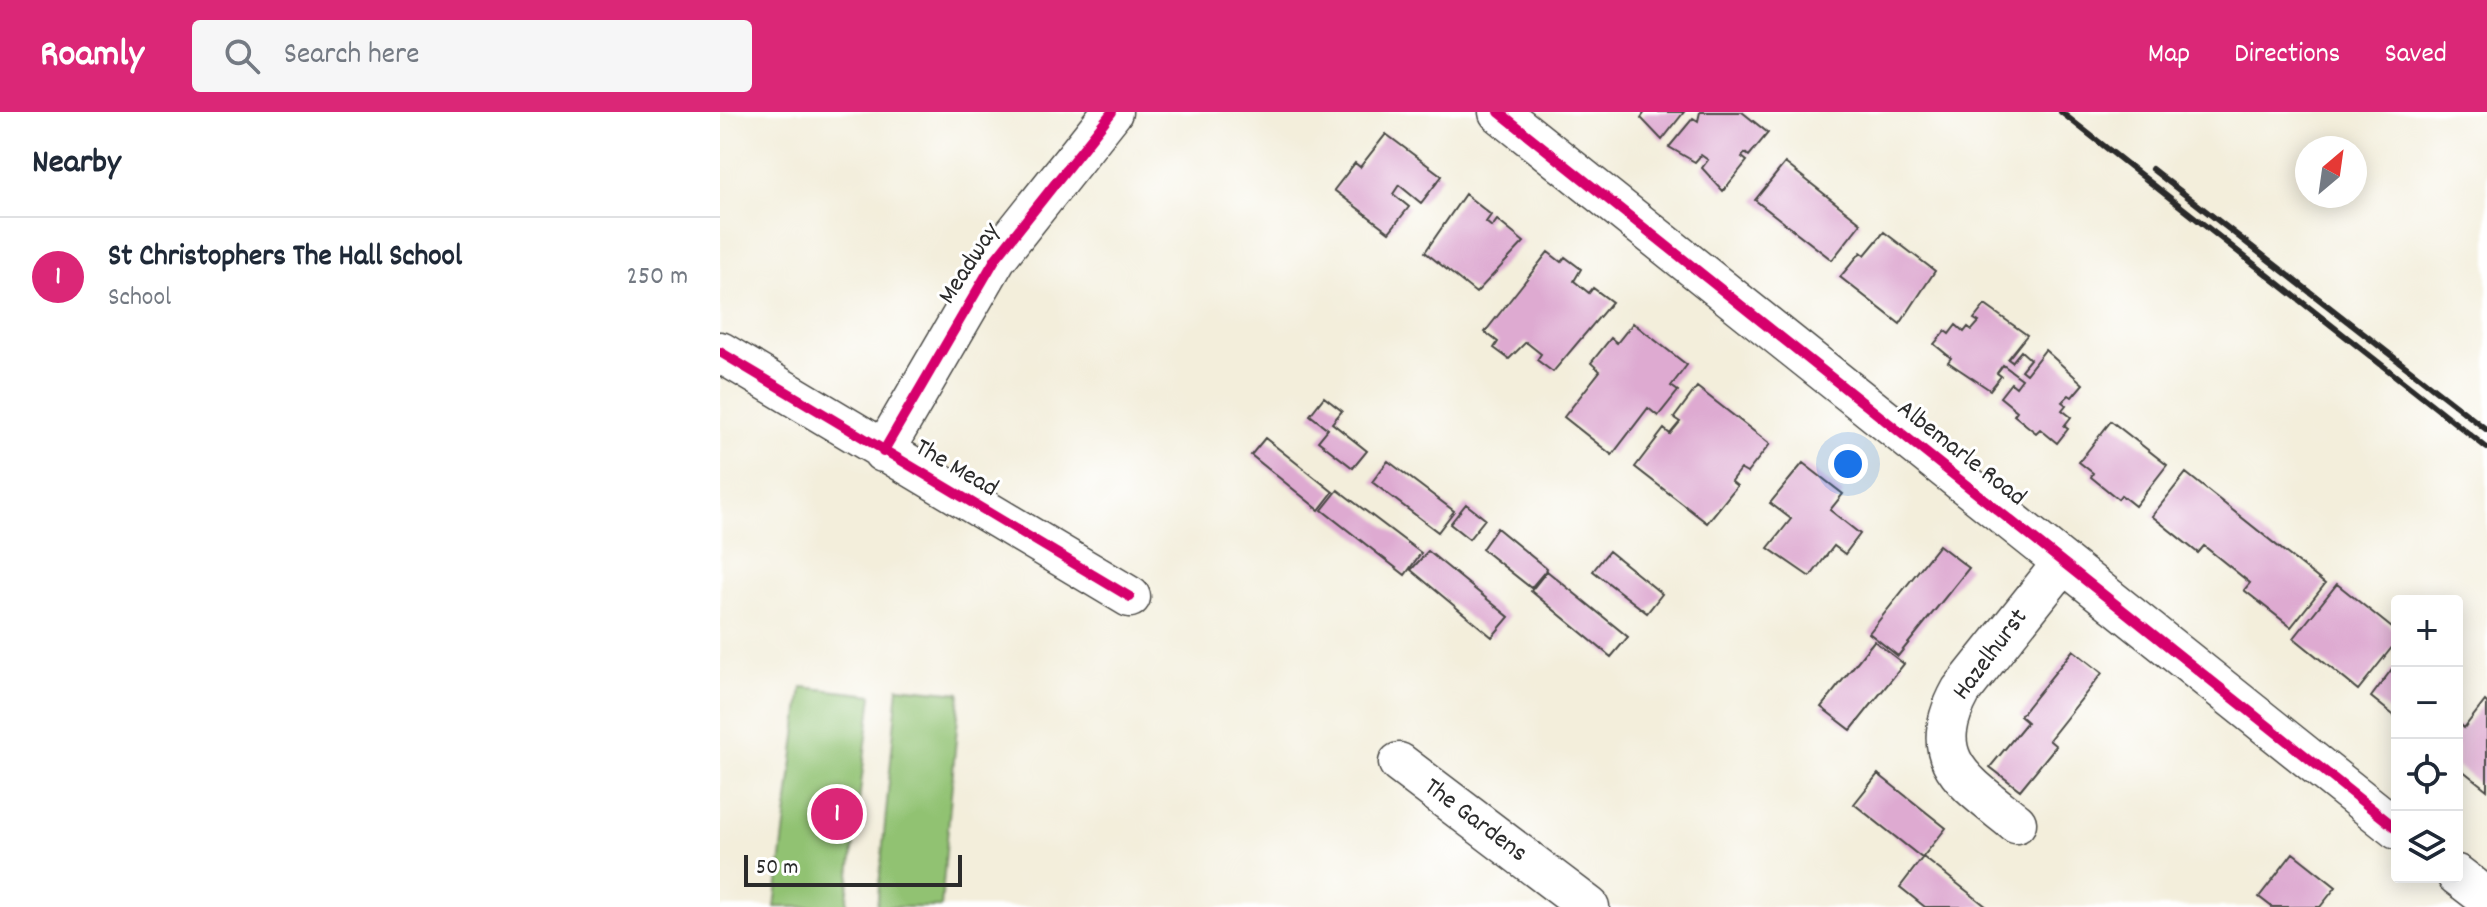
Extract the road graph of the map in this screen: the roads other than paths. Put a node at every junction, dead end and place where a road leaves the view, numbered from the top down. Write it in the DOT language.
graph roads {
  1 [pos="1112,112"];
  2 [pos="1499,112"];
  3 [pos="720,352"];
  4 [pos="883,452"];
  5 [pos="2063,563"];
  6 [pos="1130,597"];
  7 [pos="1399,763"];
  8 [pos="2016,823"];
  9 [pos="2391,824"];
  10 [pos="2463,880"];
  11 [pos="2487,898"];
  12 [pos="1589,907"];
  1 -- 4 [label="street, Meadway"];
  2 -- 5 [label="street, Albemarle Road"];
  3 -- 4 [label="street, The Mead"];
  4 -- 6 [label="street, The Mead"];
  5 -- 8 [label="street, Hazelhurst"];
  5 -- 9 [label="street, Albemarle Road"];
  7 -- 12 [label="street, The Gardens"];
  10 -- 11 [label="street"];
}
